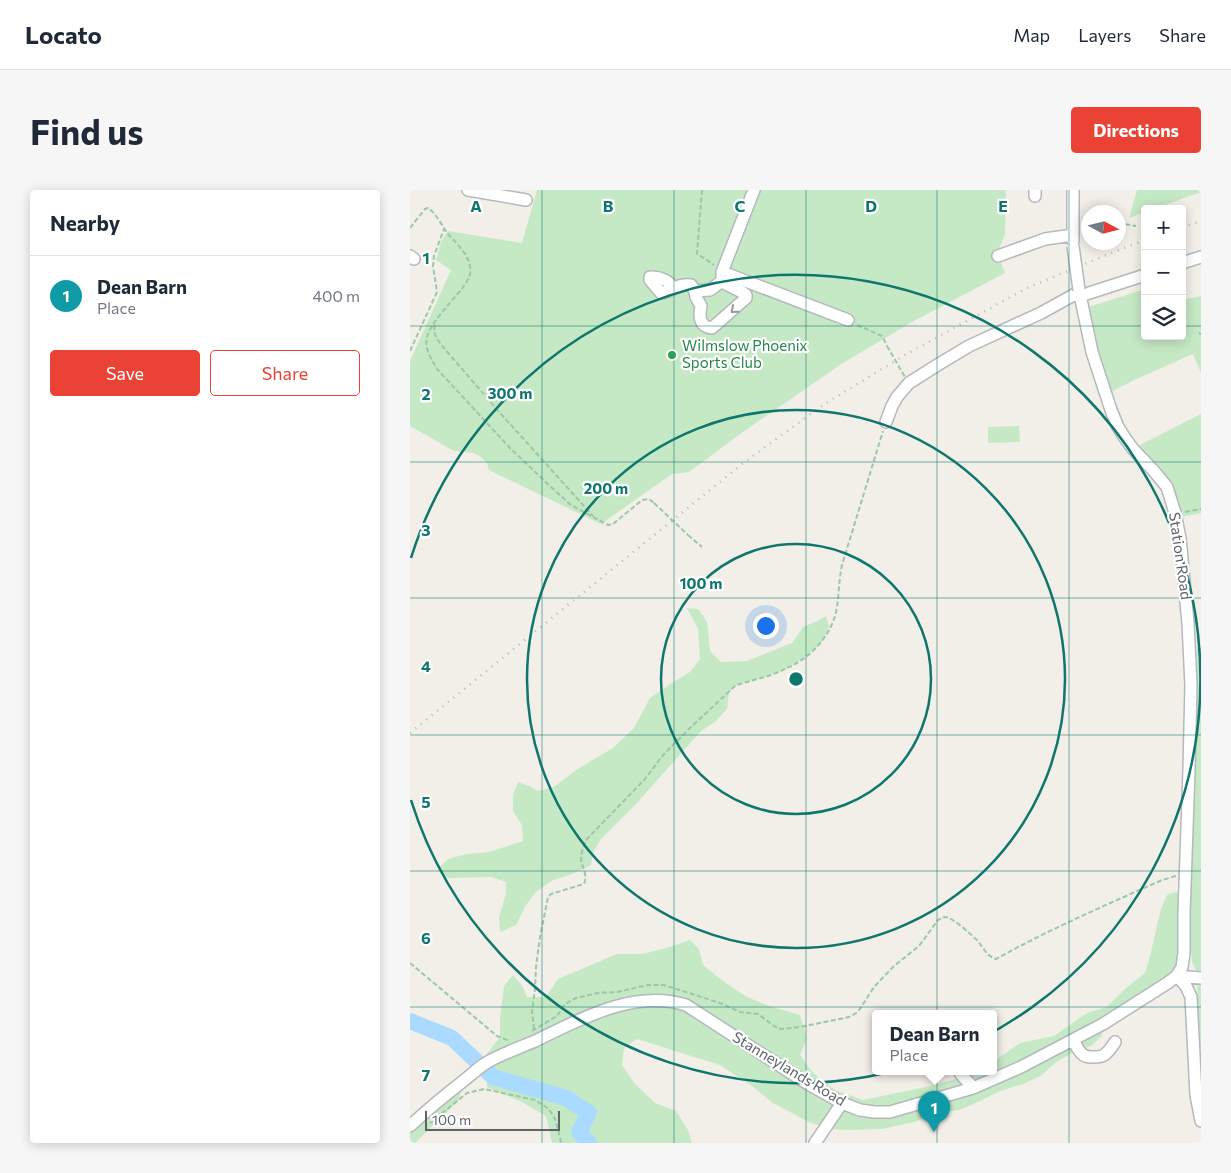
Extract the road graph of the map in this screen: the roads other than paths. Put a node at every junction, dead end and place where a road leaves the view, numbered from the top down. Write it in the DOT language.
graph roads {
  1 [pos="468,190"];
  2 [pos="754,190"];
  3 [pos="1073,190"];
  4 [pos="526,200"];
  5 [pos="1073,240"];
  6 [pos="998,256"];
  7 [pos="1201,257"];
  8 [pos="1186,262"];
  9 [pos="722,276"];
  10 [pos="1141,276"];
  11 [pos="673,288"];
  12 [pos="695,290"];
  13 [pos="1079,293"];
  14 [pos="848,320"];
  15 [pos="886,422"];
  16 [pos="1195,770"];
  17 [pos="1177,976"];
  18 [pos="1201,978"];
  19 [pos="1073,1040"];
  20 [pos="1115,1042"];
  21 [pos="961,1075"];
  22 [pos="973,1088"];
  23 [pos="842,1103"];
  24 [pos="1201,1121"];
  25 [pos="410,1126"];
  26 [pos="815,1143"];
  1 -- 4 [label="street"];
  2 -- 9 [label="street"];
  3 -- 5 [label="street, Station Road"];
  5 -- 6 [label="street"];
  5 -- 13 [label="street, Station Road, bridge"];
  7 -- 8 [label="street"];
  9 -- 12 [label="street"];
  9 -- 12 [label="street, one-way"];
  9 -- 14 [label="street"];
  10 -- 13 [label="street"];
  11 -- 12 [label="street"];
  13 -- 15 [label="street"];
  13 -- 16 [label="street, Station Road"];
  16 -- 17 [label="street, Station Road"];
  17 -- 18 [label="street"];
  17 -- 19 [label="street, Stanneylands Road"];
  17 -- 24 [label="street"];
  19 -- 20 [label="street"];
  19 -- 22 [label="street, Stanneylands Road"];
  21 -- 22 [label="street"];
  22 -- 23 [label="street, Stanneylands Road"];
  23 -- 25 [label="street, Stanneylands Road"];
  23 -- 26 [label="street"];
}
